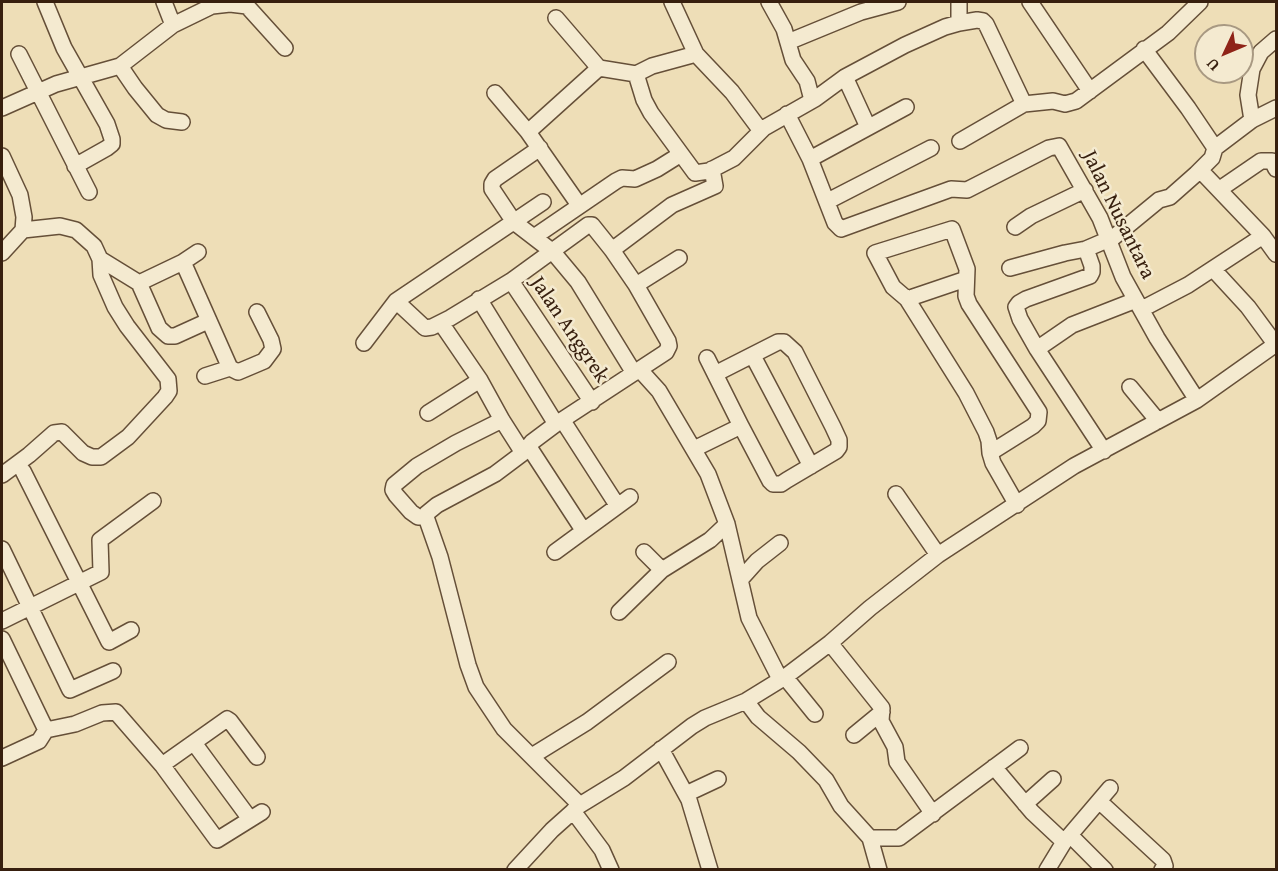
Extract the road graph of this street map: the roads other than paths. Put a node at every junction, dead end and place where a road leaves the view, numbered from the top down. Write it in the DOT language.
graph roads {
  1 [pos="45,2"];
  2 [pos="164,2"];
  3 [pos="672,2"];
  4 [pos="769,2"];
  5 [pos="898,2"];
  6 [pos="959,2"];
  7 [pos="1030,2"];
  8 [pos="249,4"];
  9 [pos="1192,4"];
  10 [pos="556,18"];
  11 [pos="959,23"];
  12 [pos="172,25"];
  13 [pos="1276,39"];
  14 [pos="788,42"];
  15 [pos="285,48"];
  16 [pos="1144,49"];
  17 [pos="19,54"];
  18 [pos="696,54"];
  19 [pos="120,66"];
  20 [pos="600,68"];
  21 [pos="636,74"];
  22 [pos="81,76"];
  23 [pos="845,77"];
  24 [pos="1090,91"];
  25 [pos="38,93"];
  26 [pos="495,93"];
  27 [pos="812,100"];
  28 [pos="1024,104"];
  29 [pos="906,107"];
  30 [pos="2,108"];
  31 [pos="1276,108"];
  32 [pos="787,114"];
  33 [pos="1252,120"];
  34 [pos="182,122"];
  35 [pos="868,127"];
  36 [pos="761,130"];
  37 [pos="528,132"];
  38 [pos="960,141"];
  39 [pos="540,148"];
  40 [pos="931,148"];
  41 [pos="1215,148"];
  42 [pos="681,154"];
  43 [pos="2,156"];
  44 [pos="810,159"];
  45 [pos="75,166"];
  46 [pos="712,169"];
  47 [pos="1276,169"];
  48 [pos="1200,170"];
  49 [pos="1220,189"];
  50 [pos="1085,190"];
  51 [pos="89,192"];
  52 [pos="828,201"];
  53 [pos="543,202"];
  54 [pos="579,205"];
  55 [pos="514,222"];
  56 [pos="1015,227"];
  57 [pos="23,230"];
  58 [pos="1263,236"];
  59 [pos="534,237"];
  60 [pos="1108,240"];
  61 [pos="1086,249"];
  62 [pos="612,250"];
  63 [pos="198,252"];
  64 [pos="553,252"];
  65 [pos="2,253"];
  66 [pos="1276,254"];
  67 [pos="680,258"];
  68 [pos="100,259"];
  69 [pos="183,262"];
  70 [pos="1010,268"];
  71 [pos="1213,269"];
  72 [pos="966,279"];
  73 [pos="511,281"];
  74 [pos="139,283"];
  75 [pos="636,285"];
  76 [pos="479,298"];
  77 [pos="907,300"];
  78 [pos="396,301"];
  79 [pos="1139,305"];
  80 [pos="256,312"];
  81 [pos="208,321"];
  82 [pos="441,323"];
  83 [pos="364,343"];
  84 [pos="1276,345"];
  85 [pos="1038,349"];
  86 [pos="753,356"];
  87 [pos="706,358"];
  88 [pos="230,368"];
  89 [pos="637,371"];
  90 [pos="715,374"];
  91 [pos="205,376"];
  92 [pos="480,380"];
  93 [pos="1130,387"];
  94 [pos="1197,400"];
  95 [pos="592,402"];
  96 [pos="428,412"];
  97 [pos="502,420"];
  98 [pos="1158,421"];
  99 [pos="560,422"];
  100 [pos="741,426"];
  101 [pos="694,449"];
  102 [pos="526,450"];
  103 [pos="1104,451"];
  104 [pos="990,453"];
  105 [pos="811,466"];
  106 [pos="23,471"];
  107 [pos="2,475"];
  108 [pos="896,494"];
  109 [pos="153,501"];
  110 [pos="1017,505"];
  111 [pos="426,518"];
  112 [pos="727,524"];
  113 [pos="583,530"];
  114 [pos="780,543"];
  115 [pos="2,549"];
  116 [pos="555,552"];
  117 [pos="644,552"];
  118 [pos="938,555"];
  119 [pos="662,570"];
  120 [pos="740,580"];
  121 [pos="78,583"];
  122 [pos="30,607"];
  123 [pos="619,612"];
  124 [pos="2,621"];
  125 [pos="131,630"];
  126 [pos="2,639"];
  127 [pos="830,644"];
  128 [pos="668,662"];
  129 [pos="113,671"];
  130 [pos="783,678"];
  131 [pos="746,701"];
  132 [pos="882,712"];
  133 [pos="814,714"];
  134 [pos="46,730"];
  135 [pos="854,735"];
  136 [pos="194,743"];
  137 [pos="1020,748"];
  138 [pos="661,749"];
  139 [pos="532,756"];
  140 [pos="257,757"];
  141 [pos="2,758"];
  142 [pos="162,765"];
  143 [pos="994,767"];
  144 [pos="718,779"];
  145 [pos="1053,779"];
  146 [pos="1110,788"];
  147 [pos="686,794"];
  148 [pos="1099,801"];
  149 [pos="1025,804"];
  150 [pos="577,808"];
  151 [pos="933,814"];
  152 [pos="870,838"];
  153 [pos="1067,839"];
  154 [pos="874,868"];
  155 [pos="515,870"];
  156 [pos="611,870"];
  157 [pos="710,870"];
  158 [pos="1047,870"];
  159 [pos="1105,870"];
  160 [pos="1162,870"];
  1 -- 22 [label="street"];
  2 -- 12 [label="street"];
  3 -- 18 [label="street"];
  4 -- 14 [label="street"];
  5 -- 14 [label="street"];
  6 -- 11 [label="street"];
  7 -- 24 [label="street"];
  8 -- 12 [label="street"];
  8 -- 15 [label="street"];
  9 -- 16 [label="street"];
  10 -- 20 [label="street"];
  11 -- 23 [label="street"];
  11 -- 28 [label="street"];
  12 -- 19 [label="street"];
  13 -- 33 [label="street"];
  14 -- 27 [label="street"];
  16 -- 24 [label="street"];
  16 -- 41 [label="street"];
  17 -- 25 [label="street"];
  18 -- 21 [label="street"];
  18 -- 36 [label="street"];
  19 -- 22 [label="street"];
  19 -- 34 [label="street"];
  20 -- 21 [label="street"];
  20 -- 37 [label="street"];
  21 -- 42 [label="street"];
  22 -- 25 [label="street"];
  22 -- 45 [label="street"];
  23 -- 27 [label="street"];
  23 -- 35 [label="street"];
  24 -- 28 [label="street"];
  25 -- 30 [label="street"];
  25 -- 45 [label="street"];
  26 -- 37 [label="street"];
  27 -- 32 [label="street"];
  28 -- 38 [label="street"];
  29 -- 35 [label="street"];
  31 -- 33 [label="street"];
  32 -- 36 [label="street"];
  32 -- 44 [label="street, Jalan Nusantara"];
  33 -- 41 [label="street"];
  35 -- 44 [label="street"];
  36 -- 46 [label="street"];
  37 -- 39 [label="street"];
  39 -- 54 [label="street"];
  39 -- 55 [label="street"];
  40 -- 52 [label="street"];
  41 -- 48 [label="street"];
  42 -- 46 [label="street"];
  42 -- 54 [label="street"];
  43 -- 57 [label="street"];
  44 -- 52 [label="street, Jalan Nusantara"];
  45 -- 51 [label="street"];
  46 -- 62 [label="street"];
  47 -- 49 [label="street"];
  48 -- 49 [label="street"];
  48 -- 60 [label="street"];
  49 -- 58 [label="street"];
  50 -- 52 [label="street, Jalan Nusantara"];
  50 -- 56 [label="street"];
  50 -- 60 [label="street, Jalan Nusantara"];
  53 -- 55 [label="street"];
  54 -- 59 [label="street"];
  55 -- 59 [label="street"];
  55 -- 78 [label="street"];
  57 -- 65 [label="street"];
  57 -- 68 [label="street"];
  58 -- 66 [label="street"];
  58 -- 71 [label="street"];
  59 -- 64 [label="street"];
  60 -- 61 [label="street"];
  60 -- 79 [label="street, Jalan Nusantara"];
  61 -- 70 [label="street"];
  61 -- 85 [label="street"];
  62 -- 64 [label="street"];
  62 -- 75 [label="street"];
  63 -- 69 [label="street"];
  64 -- 73 [label="street"];
  64 -- 89 [label="street"];
  67 -- 75 [label="street"];
  68 -- 74 [label="street"];
  68 -- 107 [label="street"];
  69 -- 74 [label="street"];
  69 -- 81 [label="street"];
  71 -- 79 [label="street"];
  71 -- 84 [label="street"];
  72 -- 77 [label="street"];
  72 -- 77 [label="street"];
  72 -- 104 [label="street"];
  73 -- 76 [label="street"];
  73 -- 95 [label="street, Jalan Anggrek"];
  74 -- 81 [label="street"];
  75 -- 89 [label="street"];
  76 -- 82 [label="street"];
  76 -- 99 [label="street"];
  77 -- 104 [label="street"];
  78 -- 82 [label="street"];
  78 -- 83 [label="street"];
  79 -- 85 [label="street"];
  79 -- 94 [label="street, Jalan Nusantara"];
  80 -- 88 [label="street"];
  81 -- 88 [label="street"];
  82 -- 92 [label="street"];
  84 -- 94 [label="street"];
  85 -- 103 [label="street"];
  86 -- 90 [label="street"];
  86 -- 105 [label="street"];
  86 -- 105 [label="street"];
  87 -- 90 [label="street"];
  88 -- 91 [label="street"];
  89 -- 95 [label="street"];
  89 -- 101 [label="street"];
  90 -- 100 [label="street"];
  92 -- 96 [label="street"];
  92 -- 97 [label="street"];
  93 -- 98 [label="street"];
  94 -- 98 [label="street"];
  95 -- 99 [label="street"];
  97 -- 102 [label="street"];
  97 -- 111 [label="street"];
  98 -- 103 [label="street"];
  99 -- 102 [label="street"];
  99 -- 113 [label="street"];
  100 -- 101 [label="street"];
  100 -- 105 [label="street"];
  101 -- 112 [label="street"];
  102 -- 111 [label="street"];
  102 -- 113 [label="street"];
  103 -- 110 [label="street"];
  104 -- 110 [label="street"];
  106 -- 121 [label="street"];
  108 -- 118 [label="street"];
  109 -- 121 [label="street"];
  110 -- 118 [label="street"];
  111 -- 139 [label="street"];
  112 -- 119 [label="street"];
  112 -- 120 [label="street"];
  113 -- 116 [label="street"];
  114 -- 120 [label="street"];
  115 -- 122 [label="street"];
  117 -- 119 [label="street"];
  118 -- 127 [label="street"];
  119 -- 123 [label="street"];
  120 -- 130 [label="street"];
  121 -- 122 [label="street"];
  121 -- 125 [label="street"];
  122 -- 124 [label="street"];
  122 -- 129 [label="street"];
  126 -- 134 [label="street"];
  127 -- 130 [label="street"];
  127 -- 132 [label="street"];
  128 -- 139 [label="street"];
  130 -- 131 [label="street"];
  130 -- 133 [label="street"];
  131 -- 138 [label="street"];
  131 -- 152 [label="street"];
  132 -- 135 [label="street"];
  132 -- 151 [label="street"];
  134 -- 141 [label="street"];
  134 -- 142 [label="street"];
  136 -- 140 [label="street"];
  136 -- 142 [label="street"];
  136 -- 142 [label="street"];
  137 -- 143 [label="street"];
  138 -- 147 [label="street"];
  138 -- 150 [label="street"];
  139 -- 150 [label="street"];
  143 -- 149 [label="street"];
  143 -- 151 [label="street"];
  144 -- 147 [label="street"];
  145 -- 149 [label="street"];
  146 -- 148 [label="street"];
  147 -- 157 [label="street"];
  148 -- 153 [label="street"];
  148 -- 160 [label="street"];
  149 -- 153 [label="street"];
  150 -- 155 [label="street"];
  150 -- 156 [label="street"];
  151 -- 152 [label="street"];
  152 -- 154 [label="street"];
  153 -- 158 [label="street"];
  153 -- 159 [label="street"];
}
